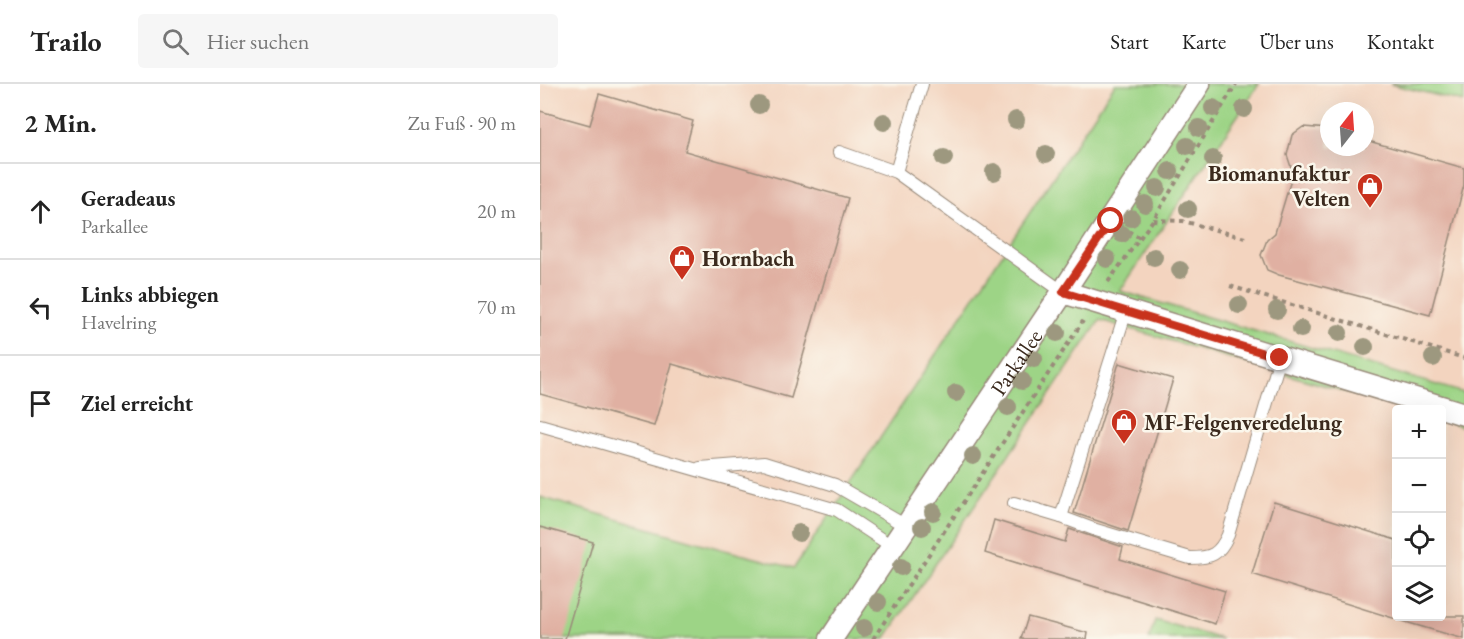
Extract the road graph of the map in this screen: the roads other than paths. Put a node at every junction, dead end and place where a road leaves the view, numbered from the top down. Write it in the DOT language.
graph roads {
  1 [pos="921,84"];
  2 [pos="1199,84"];
  3 [pos="839,152"];
  4 [pos="896,172"];
  5 [pos="1063,292"];
  6 [pos="1126,311"];
  7 [pos="1280,358"];
  8 [pos="1464,414"];
  9 [pos="540,425"];
  10 [pos="690,468"];
  11 [pos="1014,504"];
  12 [pos="1061,517"];
  13 [pos="906,526"];
  14 [pos="893,547"];
  15 [pos="831,639"];
  1 -- 4 [label="lane"];
  2 -- 5 [label="street, Parkallee"];
  3 -- 4 [label="lane"];
  4 -- 5 [label="lane"];
  5 -- 6 [label="street"];
  5 -- 13 [label="street, Parkallee"];
  6 -- 7 [label="street"];
  6 -- 12 [label="lane"];
  7 -- 8 [label="street"];
  7 -- 12 [label="lane"];
  9 -- 10 [label="lane"];
  10 -- 13 [label="lane"];
  10 -- 14 [label="lane"];
  11 -- 12 [label="lane"];
  13 -- 14 [label="street, Parkallee"];
  14 -- 15 [label="street, Parkallee"];
}
